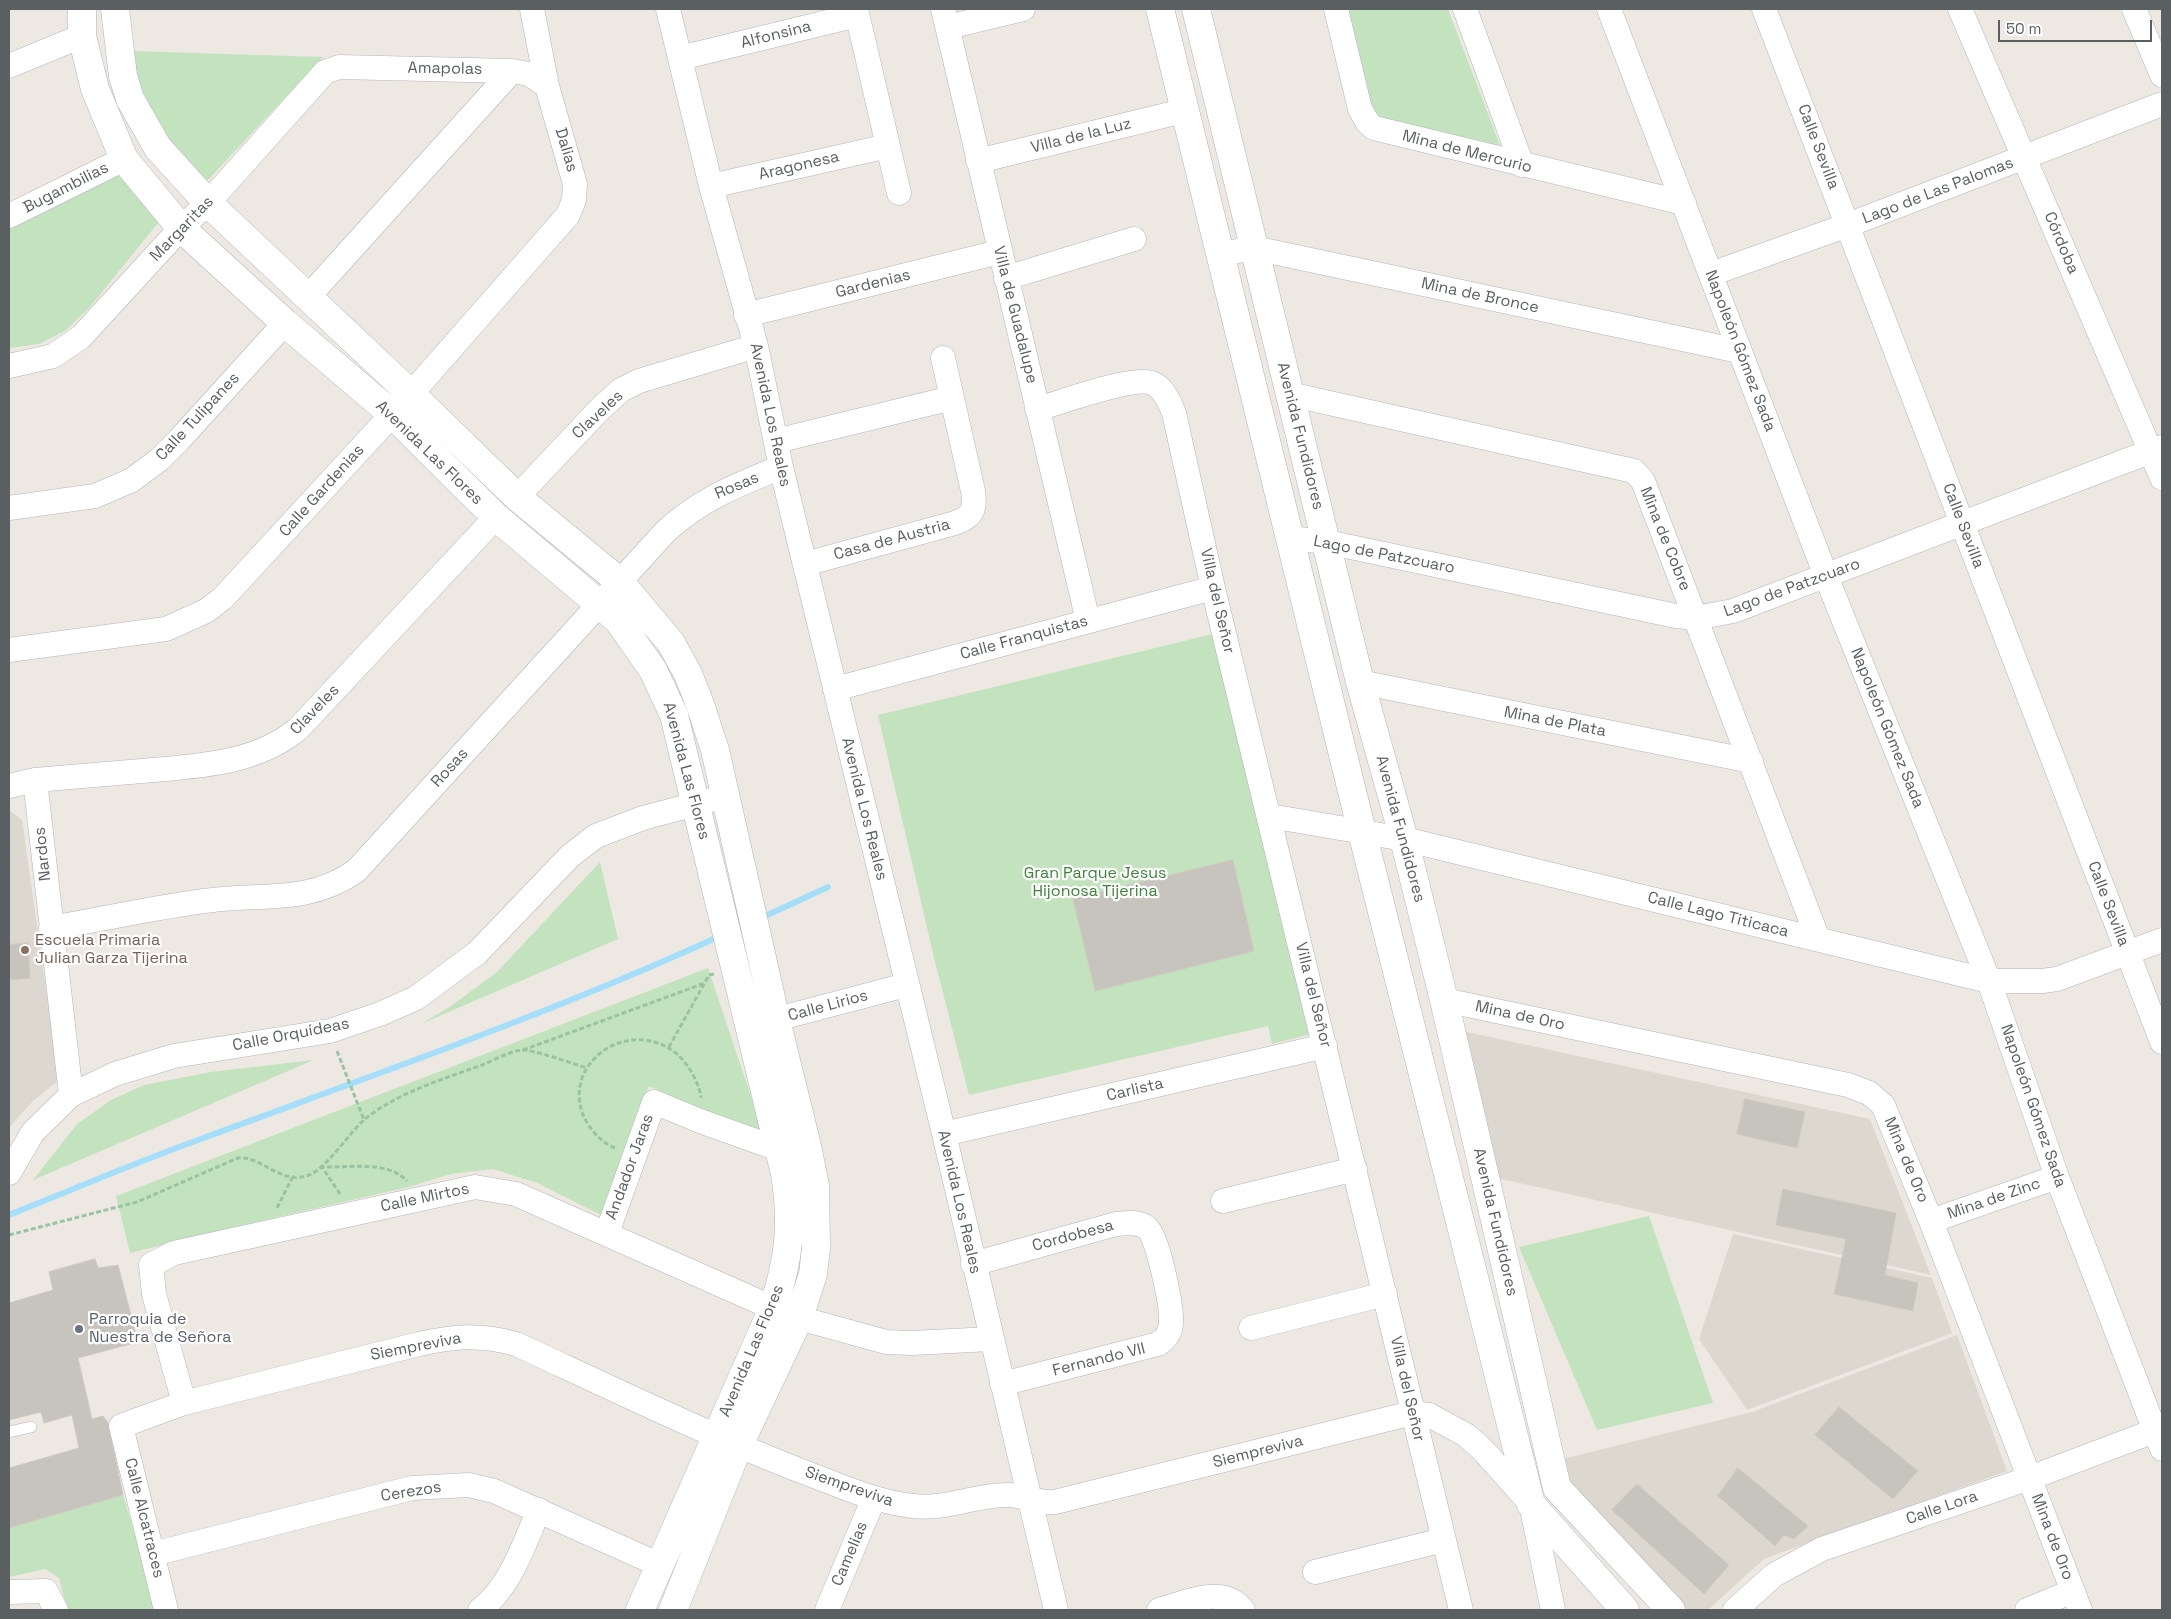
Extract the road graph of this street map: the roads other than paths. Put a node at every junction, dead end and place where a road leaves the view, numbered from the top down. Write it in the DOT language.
graph roads {
  1 [pos="82,9"];
  2 [pos="115,9"];
  3 [pos="532,9"];
  4 [pos="668,9"];
  5 [pos="1023,9"];
  6 [pos="1160,9"];
  7 [pos="1196,9"];
  8 [pos="1336,9"];
  9 [pos="1465,9"];
  10 [pos="1609,9"];
  11 [pos="1764,9"];
  12 [pos="1960,9"];
  13 [pos="2134,9"];
  14 [pos="857,12"];
  15 [pos="945,18"];
  16 [pos="82,36"];
  17 [pos="680,58"];
  18 [pos="9,66"];
  19 [pos="340,66"];
  20 [pos="512,71"];
  21 [pos="2162,75"];
  22 [pos="547,86"];
  23 [pos="2162,104"];
  24 [pos="1183,110"];
  25 [pos="888,146"];
  26 [pos="2024,158"];
  27 [pos="124,159"];
  28 [pos="978,161"];
  29 [pos="1522,165"];
  30 [pos="711,186"];
  31 [pos="899,193"];
  32 [pos="208,203"];
  33 [pos="1684,203"];
  34 [pos="568,215"];
  35 [pos="9,216"];
  36 [pos="1848,225"];
  37 [pos="181,228"];
  38 [pos="1134,239"];
  39 [pos="1254,248"];
  40 [pos="999,252"];
  41 [pos="1220,254"];
  42 [pos="1711,274"];
  43 [pos="1006,278"];
  44 [pos="308,297"];
  45 [pos="746,316"];
  46 [pos="285,323"];
  47 [pos="756,346"];
  48 [pos="1739,351"];
  49 [pos="943,358"];
  50 [pos="9,366"];
  51 [pos="411,394"];
  52 [pos="1289,394"];
  53 [pos="952,398"];
  54 [pos="1037,409"];
  55 [pos="392,414"];
  56 [pos="776,441"];
  57 [pos="2157,449"];
  58 [pos="781,468"];
  59 [pos="2162,478"];
  60 [pos="517,498"];
  61 [pos="9,508"];
  62 [pos="496,517"];
  63 [pos="1962,524"];
  64 [pos="1289,538"];
  65 [pos="1327,542"];
  66 [pos="805,564"];
  67 [pos="1826,576"];
  68 [pos="620,582"];
  69 [pos="1213,588"];
  70 [pos="600,603"];
  71 [pos="1696,618"];
  72 [pos="1088,621"];
  73 [pos="9,650"];
  74 [pos="1360,682"];
  75 [pos="835,689"];
  76 [pos="1751,761"];
  77 [pos="35,780"];
  78 [pos="9,786"];
  79 [pos="726,796"];
  80 [pos="695,804"];
  81 [pos="1270,816"];
  82 [pos="1362,832"];
  83 [pos="1404,840"];
  84 [pos="51,928"];
  85 [pos="1818,939"];
  86 [pos="2162,940"];
  87 [pos="2127,952"];
  88 [pos="1989,981"];
  89 [pos="906,985"];
  90 [pos="1444,1000"];
  91 [pos="776,1020"];
  92 [pos="749,1026"];
  93 [pos="2162,1042"];
  94 [pos="1325,1046"];
  95 [pos="71,1095"];
  96 [pos="944,1134"];
  97 [pos="778,1149"];
  98 [pos="1355,1169"];
  99 [pos="9,1173"];
  100 [pos="2057,1177"];
  101 [pos="1223,1200"];
  102 [pos="1931,1221"];
  103 [pos="607,1233"];
  104 [pos="974,1264"];
  105 [pos="1384,1294"];
  106 [pos="773,1308"];
  107 [pos="1171,1310"];
  108 [pos="799,1318"];
  109 [pos="1251,1328"];
  110 [pos="991,1339"];
  111 [pos="1002,1384"];
  112 [pos="184,1403"];
  113 [pos="1412,1413"];
  114 [pos="31,1426"];
  115 [pos="121,1426"];
  116 [pos="9,1432"];
  117 [pos="2160,1436"];
  118 [pos="728,1442"];
  119 [pos="2030,1478"];
  120 [pos="1557,1488"];
  121 [pos="874,1498"];
  122 [pos="1030,1500"];
  123 [pos="1531,1504"];
  124 [pos="539,1510"];
  125 [pos="1443,1540"];
  126 [pos="153,1554"];
  127 [pos="660,1565"];
  128 [pos="1315,1572"];
  129 [pos="9,1592"];
  130 [pos="51,1601"];
  131 [pos="2076,1601"];
  132 [pos="166,1610"];
  133 [pos="480,1610"];
  134 [pos="640,1610"];
  135 [pos="674,1610"];
  136 [pos="827,1610"];
  137 [pos="1056,1610"];
  138 [pos="1159,1610"];
  139 [pos="1243,1610"];
  140 [pos="1461,1610"];
  141 [pos="1553,1610"];
  142 [pos="1625,1610"];
  143 [pos="1670,1610"];
  144 [pos="1735,1610"];
  145 [pos="2027,1610"];
  1 -- 16 [label="street, Avenida Las Flores"];
  2 -- 32 [label="street, Avenida Las Flores"];
  3 -- 22 [label="street, Dalias"];
  4 -- 17 [label="street, Avenida Los Reales"];
  5 -- 15 [label="street"];
  6 -- 24 [label="street, Avenida Fundidores"];
  7 -- 39 [label="street, Avenida Fundidores"];
  8 -- 29 [label="street, Mina de Mercurio"];
  9 -- 29 [label="street"];
  10 -- 33 [label="street, Napoleón Gómez Sada"];
  11 -- 36 [label="street, Calle Sevilla"];
  12 -- 26 [label="street, Córdoba"];
  13 -- 21 [label="street"];
  14 -- 17 [label="street, Alfonsina"];
  14 -- 25 [label="street, Alfonsina"];
  15 -- 28 [label="street, Villa de Guadalupe"];
  16 -- 18 [label="street"];
  16 -- 27 [label="street, Avenida Las Flores"];
  17 -- 30 [label="street, Avenida Los Reales"];
  19 -- 20 [label="street, Amapolas"];
  19 -- 32 [label="street, Margaritas"];
  20 -- 22 [label="street, Amapolas"];
  20 -- 44 [label="street"];
  22 -- 34 [label="street, Dalias"];
  23 -- 26 [label="street, Lago de Las Palomas"];
  24 -- 28 [label="street, Villa de la Luz"];
  24 -- 41 [label="street, Avenida Fundidores"];
  25 -- 30 [label="street, Aragonesa"];
  25 -- 31 [label="street, Alfonsina"];
  26 -- 36 [label="street, Lago de Las Palomas"];
  26 -- 57 [label="street, Córdoba"];
  27 -- 35 [label="street, Bugambilias"];
  27 -- 37 [label="street, Avenida Las Flores"];
  28 -- 40 [label="street, Villa de Guadalupe"];
  29 -- 33 [label="street, Mina de Mercurio"];
  30 -- 45 [label="street, Avenida Los Reales"];
  32 -- 37 [label="street, Margaritas"];
  32 -- 44 [label="street, Avenida Las Flores"];
  33 -- 42 [label="street, Napoleón Gómez Sada"];
  34 -- 51 [label="street, Calle Gardenias"];
  36 -- 42 [label="street, Lago de Las Palomas"];
  36 -- 63 [label="street, Calle Sevilla"];
  37 -- 46 [label="street, Avenida Las Flores"];
  37 -- 50 [label="street, Margaritas"];
  38 -- 43 [label="street"];
  39 -- 41 [label="street, Mina de Bronce"];
  39 -- 48 [label="street, Mina de Bronce"];
  39 -- 52 [label="street, Avenida Fundidores"];
  40 -- 43 [label="street, Villa de Guadalupe"];
  40 -- 45 [label="street, Gardenias"];
  41 -- 64 [label="street, Avenida Fundidores"];
  42 -- 48 [label="street, Napoleón Gómez Sada"];
  43 -- 54 [label="street, Villa de Guadalupe"];
  44 -- 51 [label="street, Avenida Las Flores"];
  45 -- 47 [label="street, Avenida Los Reales"];
  46 -- 55 [label="street, Avenida Las Flores"];
  46 -- 61 [label="street, Calle Tulipanes"];
  47 -- 56 [label="street, Avenida Los Reales"];
  47 -- 60 [label="street, Claveles"];
  48 -- 67 [label="street, Napoleón Gómez Sada"];
  49 -- 53 [label="street"];
  51 -- 55 [label="street, Calle Gardenias"];
  51 -- 60 [label="street, Avenida Las Flores"];
  52 -- 65 [label="street, Avenida Fundidores"];
  52 -- 71 [label="street, Mina de Cobre"];
  53 -- 56 [label="street"];
  53 -- 66 [label="street, Casa de Austria"];
  54 -- 69 [label="street, Villa del Señor"];
  54 -- 72 [label="street, Villa de Guadalupe"];
  55 -- 62 [label="street, Avenida Las Flores"];
  55 -- 73 [label="street, Calle Gardenias"];
  56 -- 58 [label="street, Avenida Los Reales"];
  57 -- 59 [label="street, Córdoba"];
  57 -- 63 [label="street, Lago de Patzcuaro"];
  58 -- 66 [label="street, Avenida Los Reales"];
  58 -- 68 [label="street, Rosas"];
  60 -- 68 [label="street, Avenida Las Flores"];
  62 -- 70 [label="street, Avenida Las Flores"];
  62 -- 77 [label="street, Claveles"];
  63 -- 67 [label="street, Lago de Patzcuaro"];
  63 -- 87 [label="street, Calle Sevilla"];
  64 -- 65 [label="street, Lago de Patzcuaro"];
  64 -- 82 [label="street, Avenida Fundidores"];
  65 -- 71 [label="street, Lago de Patzcuaro"];
  65 -- 74 [label="street, Avenida Fundidores"];
  66 -- 75 [label="street, Avenida Los Reales"];
  67 -- 71 [label="street, Lago de Patzcuaro"];
  67 -- 88 [label="street, Napoleón Gómez Sada"];
  68 -- 70 [label="street, Rosas"];
  68 -- 79 [label="street, Avenida Las Flores"];
  69 -- 72 [label="street, Calle Franquistas"];
  69 -- 81 [label="street, Villa del Señor"];
  70 -- 80 [label="street, Avenida Las Flores"];
  70 -- 84 [label="street, Rosas"];
  71 -- 76 [label="street, Mina de Cobre"];
  72 -- 75 [label="street, Calle Franquistas"];
  74 -- 76 [label="street, Mina de Plata"];
  74 -- 83 [label="street, Avenida Fundidores"];
  75 -- 89 [label="street, Avenida Los Reales"];
  76 -- 85 [label="street, Mina de Cobre"];
  77 -- 78 [label="street, Claveles"];
  77 -- 84 [label="street, Nardos"];
  79 -- 80 [label="street, Calle Orquídeas"];
  79 -- 91 [label="street, Avenida Las Flores"];
  80 -- 92 [label="street, Avenida Las Flores"];
  80 -- 95 [label="street, Calle Orquídeas"];
  81 -- 82 [label="street, Calle Lago Titicaca"];
  81 -- 94 [label="street, Villa del Señor"];
  82 -- 83 [label="street, Calle Lago Titicaca"];
  82 -- 123 [label="street, Avenida Fundidores"];
  83 -- 85 [label="street, Calle Lago Titicaca"];
  83 -- 90 [label="street, Avenida Fundidores"];
  84 -- 95 [label="street, Nardos"];
  85 -- 88 [label="street, Calle Lago Titicaca"];
  86 -- 87 [label="street, Calle Lago Titicaca"];
  87 -- 88 [label="street, Calle Lago Titicaca"];
  87 -- 93 [label="street, Calle Sevilla"];
  88 -- 100 [label="street, Napoleón Gómez Sada"];
  89 -- 91 [label="street, Calle Lirios"];
  89 -- 96 [label="street, Avenida Los Reales"];
  90 -- 102 [label="street, Mina de Oro"];
  90 -- 120 [label="street, Avenida Fundidores"];
  91 -- 92 [label="street, Calle Lirios"];
  91 -- 108 [label="street, Avenida Las Flores"];
  92 -- 97 [label="street, Avenida Las Flores"];
  94 -- 96 [label="street, Carlista"];
  94 -- 98 [label="street, Villa del Señor"];
  95 -- 99 [label="street, Calle Orquídeas"];
  96 -- 104 [label="street, Avenida Los Reales"];
  97 -- 103 [label="street, Andador Jaras"];
  97 -- 106 [label="street, Avenida Las Flores"];
  98 -- 101 [label="street"];
  98 -- 105 [label="street, Villa del Señor"];
  100 -- 102 [label="street, Mina de Zinc"];
  100 -- 117 [label="street, Napoleón Gómez Sada"];
  102 -- 119 [label="street, Mina de Oro"];
  103 -- 106 [label="street, Calle Mirtos"];
  103 -- 112 [label="street, Calle Mirtos"];
  104 -- 107 [label="street, Cordobesa"];
  104 -- 110 [label="street, Avenida Los Reales"];
  105 -- 109 [label="street"];
  105 -- 113 [label="street, Villa del Señor"];
  106 -- 118 [label="street, Avenida Las Flores"];
  107 -- 111 [label="street, Fernando VII"];
  108 -- 110 [label="street"];
  108 -- 118 [label="street, Avenida Las Flores"];
  110 -- 111 [label="street, Avenida Los Reales"];
  111 -- 122 [label="street, Avenida Los Reales"];
  112 -- 115 [label="street, Siempreviva"];
  112 -- 118 [label="street, Siempreviva"];
  113 -- 122 [label="street, Siempreviva"];
  113 -- 123 [label="street, Siempreviva"];
  113 -- 125 [label="street, Villa del Señor"];
  114 -- 116 [label="lane"];
  115 -- 126 [label="street, Calle Alcatraces"];
  117 -- 119 [label="street, Calle Lora"];
  118 -- 121 [label="street, Siempreviva"];
  118 -- 127 [label="street, Avenida Las Flores"];
  118 -- 135 [label="street, Avenida Las Flores"];
  119 -- 131 [label="street, Mina de Oro"];
  119 -- 144 [label="street, Calle Lora"];
  120 -- 123 [label="street"];
  120 -- 143 [label="street, Avenida Fundidores"];
  121 -- 122 [label="street, Siempreviva"];
  121 -- 136 [label="street, Camelias"];
  122 -- 137 [label="street, Avenida Los Reales"];
  123 -- 141 [label="street"];
  123 -- 142 [label="street, Avenida Fundidores"];
  124 -- 126 [label="street, Cerezos"];
  124 -- 127 [label="street, Cerezos"];
  124 -- 133 [label="street"];
  125 -- 128 [label="street"];
  125 -- 140 [label="street, Villa del Señor"];
  126 -- 132 [label="street, Calle Alcatraces"];
  127 -- 134 [label="street, Avenida Las Flores"];
  129 -- 130 [label="street"];
  131 -- 145 [label="street"];
  138 -- 139 [label="street"];
}
